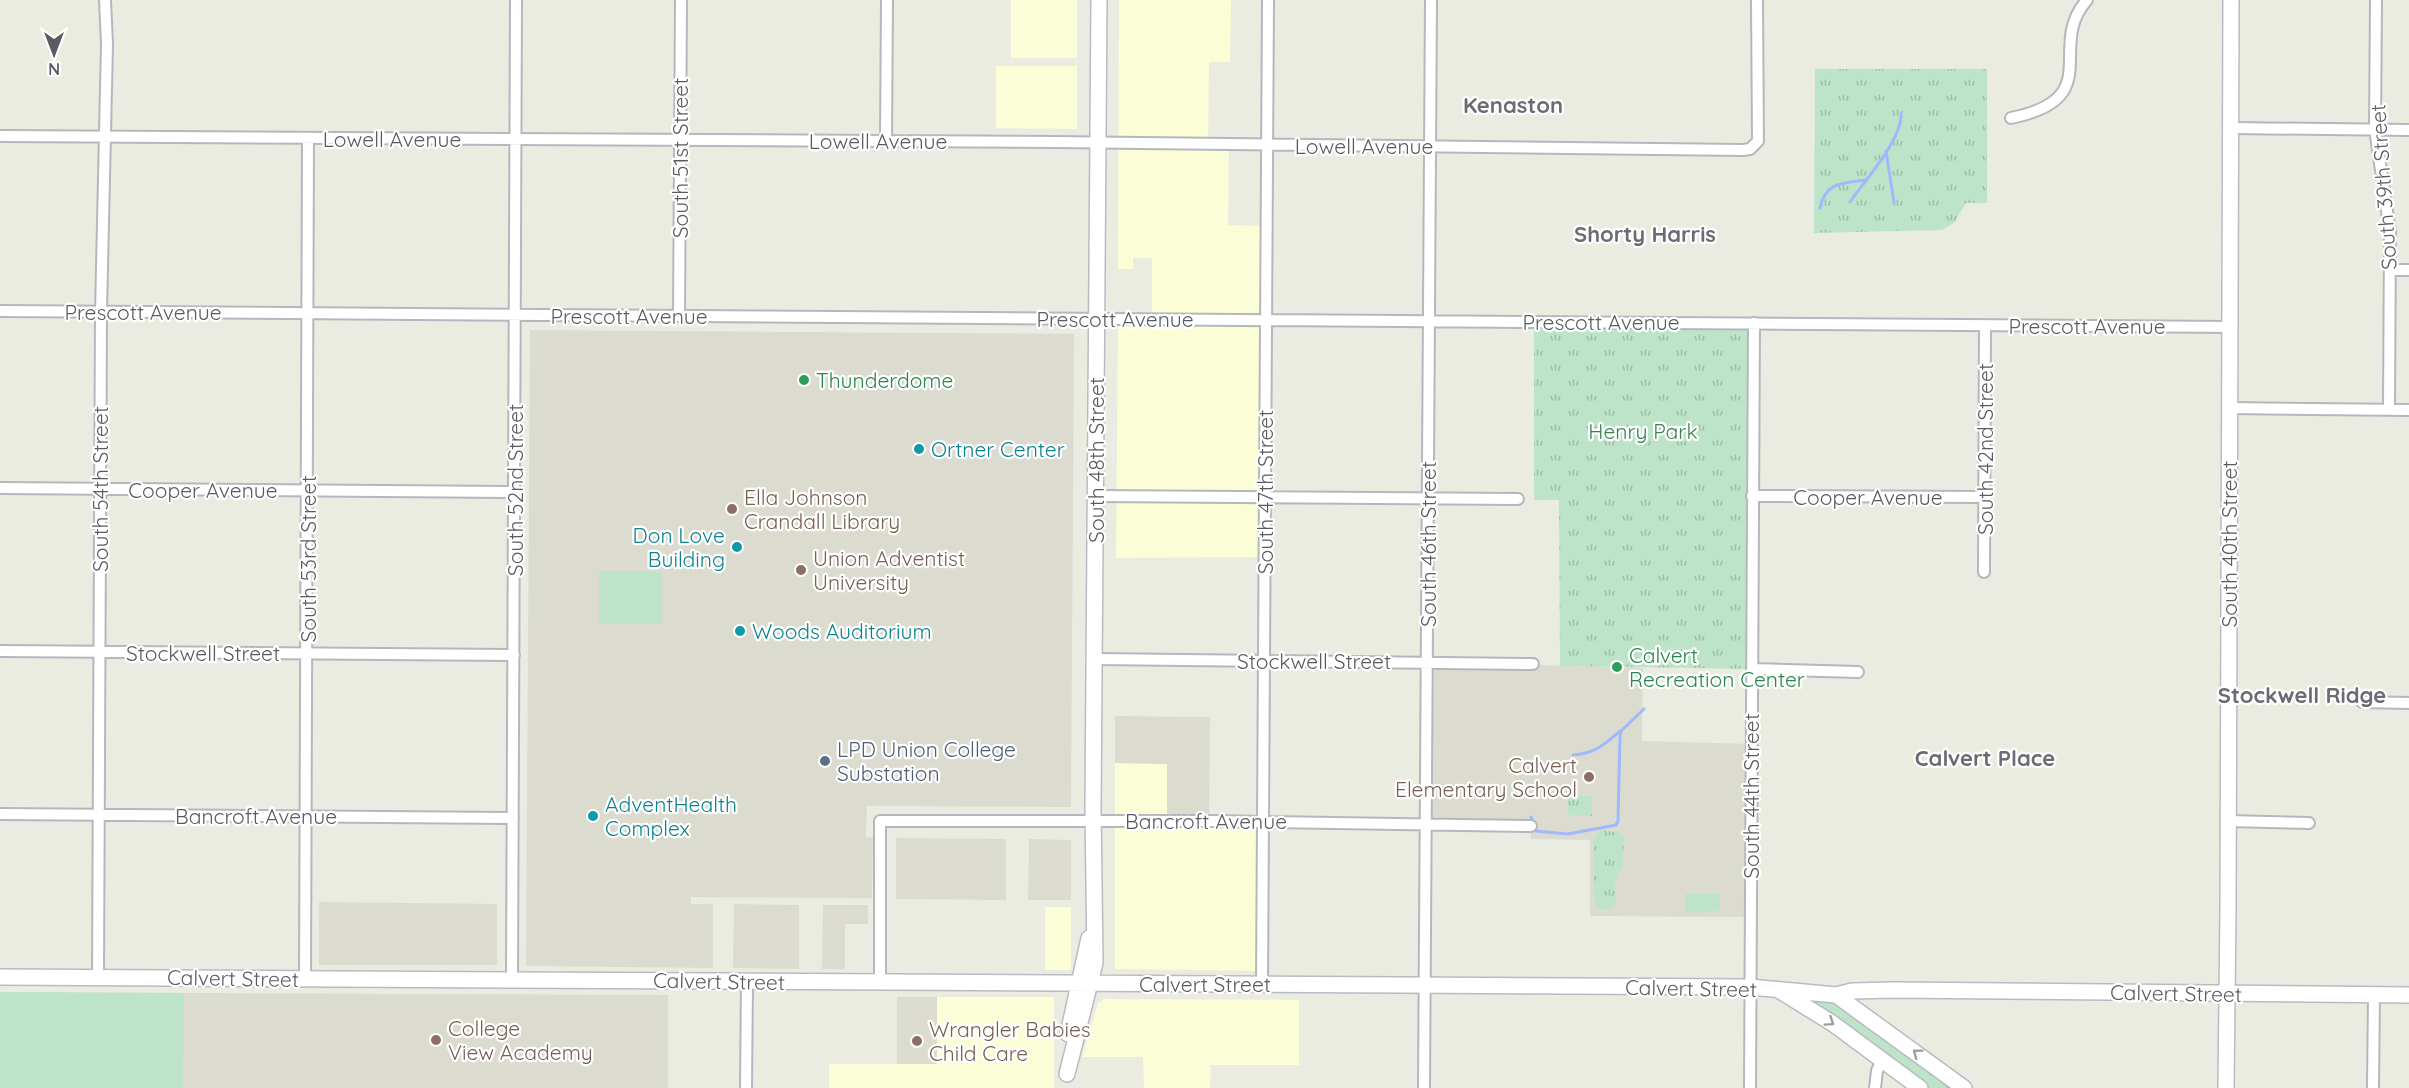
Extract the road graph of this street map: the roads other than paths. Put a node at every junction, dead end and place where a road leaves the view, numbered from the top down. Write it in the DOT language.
graph roads {
  1 [pos="105,0"];
  2 [pos="516,0"];
  3 [pos="681,0"];
  4 [pos="887,0"];
  5 [pos="1099,0"];
  6 [pos="1268,0"];
  7 [pos="1431,0"];
  8 [pos="1757,0"];
  9 [pos="2087,0"];
  10 [pos="2231,0"];
  11 [pos="2376,0"];
  12 [pos="2010,118"];
  13 [pos="2231,128"];
  14 [pos="2376,129"];
  15 [pos="2409,130"];
  16 [pos="0,136"];
  17 [pos="104,137"];
  18 [pos="308,138"];
  19 [pos="515,140"];
  20 [pos="680,141"];
  21 [pos="886,141"];
  22 [pos="1098,143"];
  23 [pos="1267,145"];
  24 [pos="1430,146"];
  25 [pos="2390,270"];
  26 [pos="2409,270"];
  27 [pos="0,311"];
  28 [pos="102,312"];
  29 [pos="309,314"];
  30 [pos="516,315"];
  31 [pos="679,316"];
  32 [pos="1097,319"];
  33 [pos="1266,320"];
  34 [pos="1429,321"];
  35 [pos="1754,323"];
  36 [pos="1985,326"];
  37 [pos="2230,327"];
  38 [pos="2230,408"];
  39 [pos="2389,409"];
  40 [pos="2409,410"];
  41 [pos="0,488"];
  42 [pos="100,489"];
  43 [pos="308,490"];
  44 [pos="515,492"];
  45 [pos="1096,496"];
  46 [pos="1752,496"];
  47 [pos="1265,497"];
  48 [pos="1984,497"];
  49 [pos="1428,499"];
  50 [pos="1518,499"];
  51 [pos="1984,572"];
  52 [pos="0,651"];
  53 [pos="99,652"];
  54 [pos="307,653"];
  55 [pos="514,655"];
  56 [pos="1095,659"];
  57 [pos="1264,660"];
  58 [pos="1427,662"];
  59 [pos="1533,664"];
  60 [pos="1752,669"];
  61 [pos="1858,672"];
  62 [pos="2362,702"];
  63 [pos="2409,703"];
  64 [pos="0,814"];
  65 [pos="98,815"];
  66 [pos="306,816"];
  67 [pos="513,818"];
  68 [pos="1093,821"];
  69 [pos="1263,821"];
  70 [pos="2229,821"];
  71 [pos="1426,823"];
  72 [pos="2309,823"];
  73 [pos="1531,826"];
  74 [pos="0,977"];
  75 [pos="98,977"];
  76 [pos="305,979"];
  77 [pos="512,980"];
  78 [pos="747,982"];
  79 [pos="880,983"];
  80 [pos="1085,983"];
  81 [pos="1262,984"];
  82 [pos="1424,984"];
  83 [pos="1750,987"];
  84 [pos="1780,991"];
  85 [pos="2226,994"];
  86 [pos="1836,995"];
  87 [pos="2374,995"];
  88 [pos="2409,995"];
  89 [pos="1882,1059"];
  90 [pos="1067,1081"];
  91 [pos="746,1088"];
  92 [pos="1424,1088"];
  93 [pos="1750,1088"];
  94 [pos="1875,1088"];
  95 [pos="1920,1088"];
  96 [pos="1964,1088"];
  97 [pos="2226,1088"];
  98 [pos="2373,1088"];
  1 -- 17 [label="street, South 54th Street"];
  2 -- 19 [label="street, South 52nd Street"];
  3 -- 20 [label="street, South 51st Street"];
  4 -- 21 [label="street"];
  5 -- 22 [label="main road, South 48th Street"];
  6 -- 23 [label="street, South 47th Street"];
  7 -- 24 [label="street, South 46th Street"];
  8 -- 24 [label="street, Lowell Avenue"];
  9 -- 12 [label="street"];
  10 -- 13 [label="main road, South 40th Street"];
  11 -- 14 [label="street, South 39th Street"];
  13 -- 14 [label="street"];
  13 -- 37 [label="main road, South 40th Street"];
  14 -- 15 [label="street"];
  14 -- 25 [label="street, South 39th Street"];
  16 -- 17 [label="street, Lowell Avenue"];
  17 -- 18 [label="street, Lowell Avenue"];
  17 -- 28 [label="street, South 54th Street"];
  18 -- 19 [label="street, Lowell Avenue"];
  18 -- 29 [label="street, South 53rd Street"];
  19 -- 20 [label="street, Lowell Avenue"];
  19 -- 30 [label="street, South 52nd Street"];
  20 -- 21 [label="street, Lowell Avenue"];
  20 -- 31 [label="street, South 51st Street"];
  21 -- 22 [label="street, Lowell Avenue"];
  22 -- 23 [label="street, Lowell Avenue"];
  22 -- 32 [label="main road, South 48th Street"];
  23 -- 24 [label="street, Lowell Avenue"];
  23 -- 33 [label="street, South 47th Street"];
  24 -- 34 [label="street, South 46th Street"];
  25 -- 26 [label="street"];
  25 -- 39 [label="street, South 39th Street"];
  27 -- 28 [label="street, Prescott Avenue"];
  28 -- 29 [label="street, Prescott Avenue"];
  28 -- 42 [label="street, South 54th Street"];
  29 -- 30 [label="street, Prescott Avenue"];
  29 -- 43 [label="street, South 53rd Street"];
  30 -- 31 [label="street, Prescott Avenue"];
  30 -- 44 [label="street, South 52nd Street"];
  31 -- 32 [label="street, Prescott Avenue"];
  32 -- 33 [label="street, Prescott Avenue"];
  32 -- 45 [label="main road, South 48th Street"];
  33 -- 34 [label="street, Prescott Avenue"];
  33 -- 47 [label="street, South 47th Street"];
  34 -- 35 [label="street, Prescott Avenue"];
  34 -- 49 [label="street, South 46th Street"];
  35 -- 36 [label="street, Prescott Avenue"];
  35 -- 46 [label="street, South 44th Street"];
  36 -- 37 [label="street, Prescott Avenue"];
  36 -- 48 [label="street, South 42nd Street"];
  37 -- 38 [label="main road, South 40th Street"];
  38 -- 39 [label="street"];
  38 -- 70 [label="main road, South 40th Street"];
  39 -- 40 [label="street"];
  41 -- 42 [label="street, Cooper Avenue"];
  42 -- 43 [label="street, Cooper Avenue"];
  42 -- 53 [label="street, South 54th Street"];
  43 -- 44 [label="street, Cooper Avenue"];
  43 -- 54 [label="street, South 53rd Street"];
  44 -- 55 [label="street, South 52nd Street"];
  45 -- 47 [label="street"];
  45 -- 56 [label="main road, South 48th Street"];
  46 -- 48 [label="street, Cooper Avenue"];
  46 -- 60 [label="street, South 44th Street"];
  47 -- 49 [label="street"];
  47 -- 57 [label="street, South 47th Street"];
  48 -- 51 [label="street, South 42nd Street"];
  49 -- 50 [label="street"];
  49 -- 58 [label="street, South 46th Street"];
  52 -- 53 [label="street, Stockwell Street"];
  53 -- 54 [label="street, Stockwell Street"];
  53 -- 65 [label="street, South 54th Street"];
  54 -- 55 [label="street, Stockwell Street"];
  54 -- 66 [label="street, South 53rd Street"];
  55 -- 67 [label="street, South 52nd Street"];
  56 -- 57 [label="street, Stockwell Street"];
  56 -- 68 [label="main road, South 48th Street"];
  57 -- 58 [label="street, Stockwell Street"];
  57 -- 69 [label="street, South 47th Street"];
  58 -- 59 [label="street, Stockwell Street"];
  58 -- 71 [label="street, South 46th Street"];
  60 -- 61 [label="street"];
  60 -- 83 [label="street, South 44th Street"];
  62 -- 63 [label="street"];
  64 -- 65 [label="street, Bancroft Avenue"];
  65 -- 66 [label="street, Bancroft Avenue"];
  65 -- 75 [label="street, South 54th Street"];
  66 -- 67 [label="street, Bancroft Avenue"];
  66 -- 76 [label="street, South 53rd Street"];
  67 -- 77 [label="street, South 52nd Street"];
  68 -- 69 [label="street, Bancroft Avenue"];
  68 -- 79 [label="street, Bancroft Avenue"];
  68 -- 80 [label="main road, South 48th Street"];
  69 -- 71 [label="street, Bancroft Avenue"];
  69 -- 81 [label="street, South 47th Street"];
  70 -- 72 [label="street"];
  70 -- 85 [label="main road, South 40th Street"];
  71 -- 73 [label="street, Bancroft Avenue"];
  71 -- 82 [label="street, South 46th Street"];
  74 -- 75 [label="main road, Calvert Street"];
  75 -- 76 [label="main road, Calvert Street"];
  76 -- 77 [label="main road, Calvert Street"];
  77 -- 78 [label="main road, Calvert Street"];
  78 -- 79 [label="main road, Calvert Street"];
  78 -- 91 [label="street"];
  79 -- 80 [label="main road, Calvert Street"];
  80 -- 81 [label="main road, Calvert Street"];
  80 -- 90 [label="main road, South 48th Street"];
  81 -- 82 [label="main road, Calvert Street"];
  82 -- 83 [label="main road, Calvert Street"];
  82 -- 92 [label="street, South 46th Street"];
  83 -- 84 [label="main road, Calvert Street"];
  83 -- 93 [label="street, South 44th Street"];
  84 -- 86 [label="main road, Calvert Street"];
  84 -- 89 [label="main road, one-way"];
  85 -- 86 [label="main road, Calvert Street"];
  85 -- 87 [label="main road, Calvert Street"];
  85 -- 97 [label="main road, South 40th Street"];
  96 -- 86 [label="main road, one-way"];
  87 -- 88 [label="main road, Calvert Street"];
  87 -- 98 [label="street"];
  89 -- 94 [label="street"];
  89 -- 95 [label="main road"];
}
